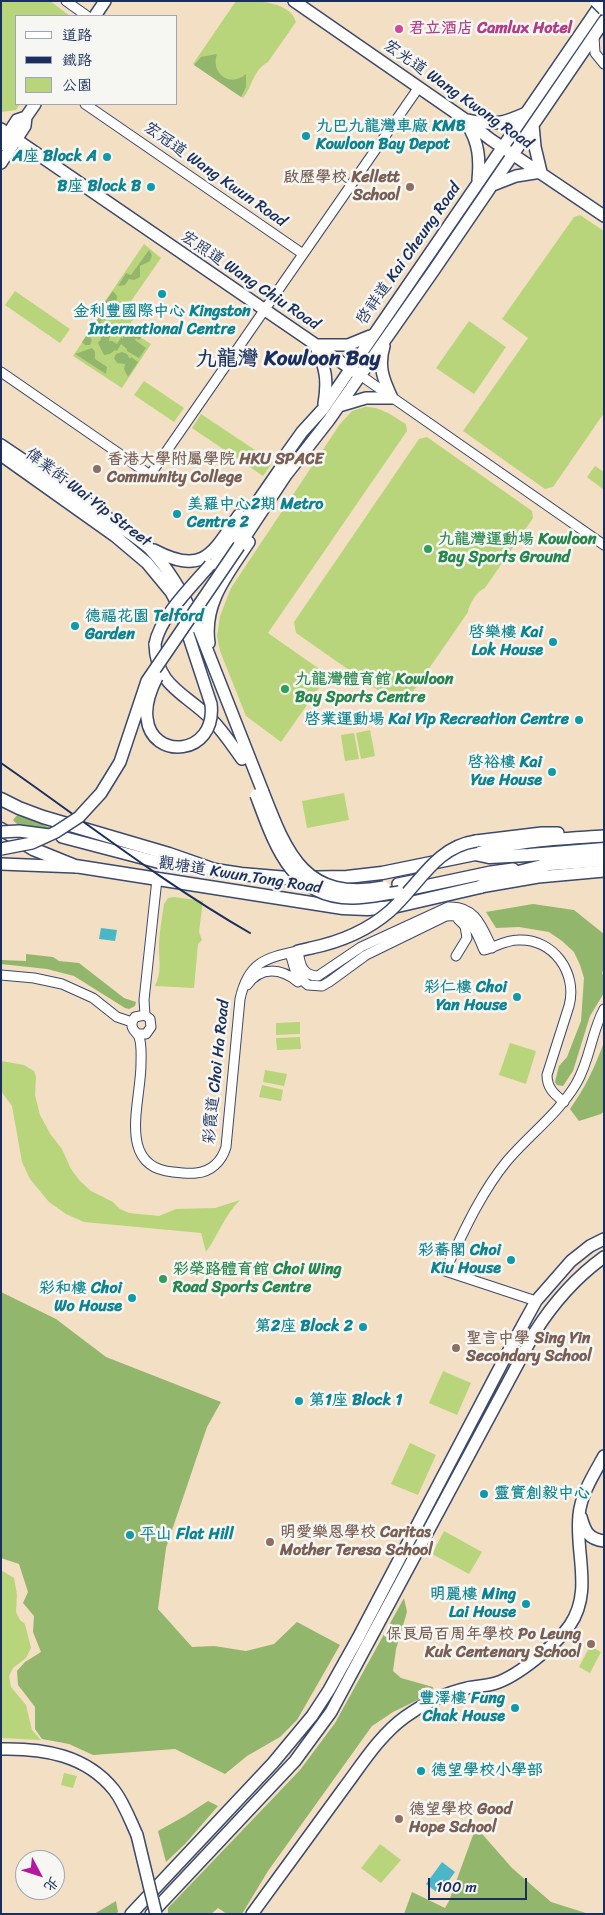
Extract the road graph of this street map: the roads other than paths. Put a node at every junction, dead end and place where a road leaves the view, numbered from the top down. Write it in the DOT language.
graph roads {
  1 [pos="66,1"];
  2 [pos="105,1"];
  3 [pos="294,1"];
  4 [pos="596,1"];
  5 [pos="603,1"];
  6 [pos="604,9"];
  7 [pos="87,15"];
  8 [pos="96,15"];
  9 [pos="604,21"];
  10 [pos="594,37"];
  11 [pos="604,64"];
  12 [pos="419,88"];
  13 [pos="34,105"];
  14 [pos="86,105"];
  15 [pos="526,113"];
  16 [pos="463,118"];
  17 [pos="533,125"];
  18 [pos="9,134"];
  19 [pos="1,145"];
  20 [pos="503,147"];
  21 [pos="514,154"];
  22 [pos="1,163"];
  23 [pos="541,172"];
  24 [pos="478,182"];
  25 [pos="493,185"];
  26 [pos="604,216"];
  27 [pos="303,254"];
  28 [pos="264,311"];
  29 [pos="375,332"];
  30 [pos="386,338"];
  31 [pos="315,345"];
  32 [pos="350,368"];
  33 [pos="1,372"];
  34 [pos="360,375"];
  35 [pos="392,398"];
  36 [pos="339,406"];
  37 [pos="323,408"];
  38 [pos="1,436"];
  39 [pos="1,445"];
  40 [pos="287,453"];
  41 [pos="1,455"];
  42 [pos="299,461"];
  43 [pos="1,464"];
  44 [pos="77,494"];
  45 [pos="84,514"];
  46 [pos="235,544"];
  47 [pos="604,545"];
  48 [pos="148,547"];
  49 [pos="216,562"];
  50 [pos="182,611"];
  51 [pos="181,631"];
  52 [pos="213,664"];
  53 [pos="242,759"];
  54 [pos="260,794"];
  55 [pos="1,799"];
  56 [pos="1,831"];
  57 [pos="604,836"];
  58 [pos="580,838"];
  59 [pos="1,847"];
  60 [pos="604,849"];
  61 [pos="476,854"];
  62 [pos="529,856"];
  63 [pos="604,860"];
  64 [pos="195,863"];
  65 [pos="1,864"];
  66 [pos="550,864"];
  67 [pos="83,867"];
  68 [pos="493,868"];
  69 [pos="604,871"];
  70 [pos="157,879"];
  71 [pos="480,887"];
  72 [pos="451,916"];
  73 [pos="480,931"];
  74 [pos="364,951"];
  75 [pos="294,952"];
  76 [pos="456,956"];
  77 [pos="1,975"];
  78 [pos="308,985"];
  79 [pos="240,998"];
  80 [pos="604,1009"];
  81 [pos="145,1015"];
  82 [pos="132,1022"];
  83 [pos="138,1034"];
  84 [pos="564,1102"];
  85 [pos="604,1239"];
  86 [pos="604,1257"];
  87 [pos="536,1301"];
  88 [pos="556,1302"];
  89 [pos="604,1456"];
  90 [pos="579,1513"];
  91 [pos="604,1541"];
  92 [pos="1,1749"];
  93 [pos="131,1914"];
  94 [pos="151,1914"];
  95 [pos="156,1914"];
  96 [pos="252,1914"];
  1 -- 7 [label="street"];
  2 -- 8 [label="main road"];
  3 -- 12 [label="main road, 宏光道 Wang Kwong Road"];
  4 -- 6 [label="highway, bridge"];
  5 -- 15 [label="main road, 啓祥道 Kai Cheung Road"];
  9 -- 10 [label="main road, 啓祥道 Kai Cheung Road"];
  10 -- 11 [label="street"];
  10 -- 17 [label="main road, 啓祥道 Kai Cheung Road"];
  12 -- 16 [label="main road, 宏光道 Wang Kwong Road"];
  12 -- 27 [label="street"];
  13 -- 18 [label="main road"];
  14 -- 27 [label="street, 宏冠道 Wang Kwun Road"];
  15 -- 16 [label="main road"];
  15 -- 20 [label="main road, 啓祥道 Kai Cheung Road"];
  16 -- 20 [label="main road, 宏光道 Wang Kwong Road"];
  16 -- 24 [label="main road"];
  17 -- 21 [label="main road, 啓祥道 Kai Cheung Road"];
  17 -- 23 [label="main road"];
  18 -- 19 [label="main road"];
  18 -- 22 [label="main road"];
  18 -- 28 [label="main road, 宏照道 Wang Chiu Road"];
  20 -- 21 [label="main road, 宏光道 Wang Kwong Road"];
  20 -- 24 [label="main road, 啓祥道 Kai Cheung Road"];
  21 -- 23 [label="main road, 宏光道 Wang Kwong Road"];
  21 -- 25 [label="main road, 啓祥道 Kai Cheung Road"];
  23 -- 25 [label="main road"];
  23 -- 26 [label="main road, 宏光道 Wang Kwong Road"];
  24 -- 29 [label="main road, 啓祥道 Kai Cheung Road"];
  25 -- 30 [label="main road, 啓祥道 Kai Cheung Road"];
  27 -- 28 [label="street"];
  28 -- 31 [label="main road, 宏照道 Wang Chiu Road"];
  28 -- 33 [label="street"];
  29 -- 31 [label="main road"];
  29 -- 32 [label="main road, 啓祥道 Kai Cheung Road"];
  30 -- 34 [label="main road, 啓祥道 Kai Cheung Road"];
  30 -- 35 [label="main road"];
  31 -- 32 [label="main road, 宏照道 Wang Chiu Road"];
  31 -- 37 [label="main road"];
  32 -- 34 [label="main road, 宏照道 Wang Chiu Road"];
  32 -- 37 [label="main road, 啓祥道 Kai Cheung Road"];
  34 -- 35 [label="street, 宏照道 Wang Chiu Road"];
  34 -- 36 [label="main road, 啓祥道 Kai Cheung Road"];
  35 -- 36 [label="main road"];
  35 -- 47 [label="street, 宏照道 Wang Chiu Road"];
  36 -- 42 [label="main road, 啓祥道 Kai Cheung Road"];
  37 -- 40 [label="main road, 啓祥道 Kai Cheung Road"];
  38 -- 44 [label="main road"];
  39 -- 44 [label="main road, 偉業街 Wai Yip Street"];
  40 -- 46 [label="main road, 啓祥道 Kai Cheung Road"];
  40 -- 48 [label="main road"];
  41 -- 45 [label="main road, 偉業街 Wai Yip Street"];
  42 -- 46 [label="main road, 啓祥道 Kai Cheung Road"];
  42 -- 52 [label="main road"];
  43 -- 45 [label="main road"];
  44 -- 48 [label="main road, 偉業街 Wai Yip Street"];
  45 -- 50 [label="main road, 偉業街 Wai Yip Street"];
  46 -- 49 [label="main road, 啓祥道 Kai Cheung Road"];
  46 -- 51 [label="main road, 啓祥道 Kai Cheung Road, bridge"];
  48 -- 52 [label="main road, 偉業街 Wai Yip Street"];
  49 -- 53 [label="main road, bridge"];
  49 -- 59 [label="main road, 啓祥道 Kai Cheung Road, bridge"];
  50 -- 51 [label="main road, bridge"];
  50 -- 53 [label="main road, 偉業街 Wai Yip Street"];
  51 -- 59 [label="main road, 啓祥道 Kai Cheung Road, bridge"];
  52 -- 54 [label="main road, 偉業街 Wai Yip Street"];
  53 -- 54 [label="main road, 偉業街 Wai Yip Street"];
  54 -- 68 [label="main road, bridge"];
  55 -- 64 [label="highway, 觀塘道 Kwun Tong Road"];
  56 -- 64 [label="main road, bridge"];
  56 -- 67 [label="highway, 觀塘道 Kwun Tong Road"];
  57 -- 58 [label="main road, 觀塘道 Kwun Tong Road"];
  58 -- 61 [label="main road, 觀塘道 Kwun Tong Road"];
  58 -- 75 [label="main road, bridge"];
  60 -- 62 [label="highway, 觀塘道 Kwun Tong Road"];
  61 -- 62 [label="highway, 觀塘道 Kwun Tong Road"];
  61 -- 64 [label="highway, 觀塘道 Kwun Tong Road"];
  62 -- 68 [label="main road"];
  63 -- 66 [label="highway, 觀塘道 Kwun Tong Road"];
  65 -- 67 [label="main road"];
  66 -- 68 [label="main road"];
  66 -- 71 [label="highway, 觀塘道 Kwun Tong Road"];
  67 -- 70 [label="highway, 觀塘道 Kwun Tong Road"];
  69 -- 71 [label="main road, 觀塘道 Kwun Tong Road"];
  70 -- 71 [label="highway, 觀塘道 Kwun Tong Road"];
  70 -- 81 [label="street"];
  72 -- 73 [label="street"];
  72 -- 74 [label="street"];
  72 -- 76 [label="street"];
  73 -- 74 [label="street"];
  73 -- 84 [label="street"];
  74 -- 75 [label="street"];
  74 -- 78 [label="street"];
  75 -- 78 [label="street"];
  75 -- 79 [label="street, 彩霞道 Choi Ha Road"];
  77 -- 82 [label="street"];
  78 -- 79 [label="street"];
  79 -- 83 [label="street, 彩霞道 Choi Ha Road"];
  80 -- 84 [label="street"];
  81 -- 82 [label="street"];
  81 -- 83 [label="street"];
  82 -- 83 [label="street, 彩霞道 Choi Ha Road"];
  84 -- 87 [label="street"];
  85 -- 87 [label="main road"];
  86 -- 88 [label="main road"];
  87 -- 88 [label="main road"];
  87 -- 93 [label="main road"];
  88 -- 94 [label="main road"];
  89 -- 90 [label="main road"];
  90 -- 91 [label="main road"];
  90 -- 96 [label="main road"];
  92 -- 95 [label="main road, bridge"];
}
